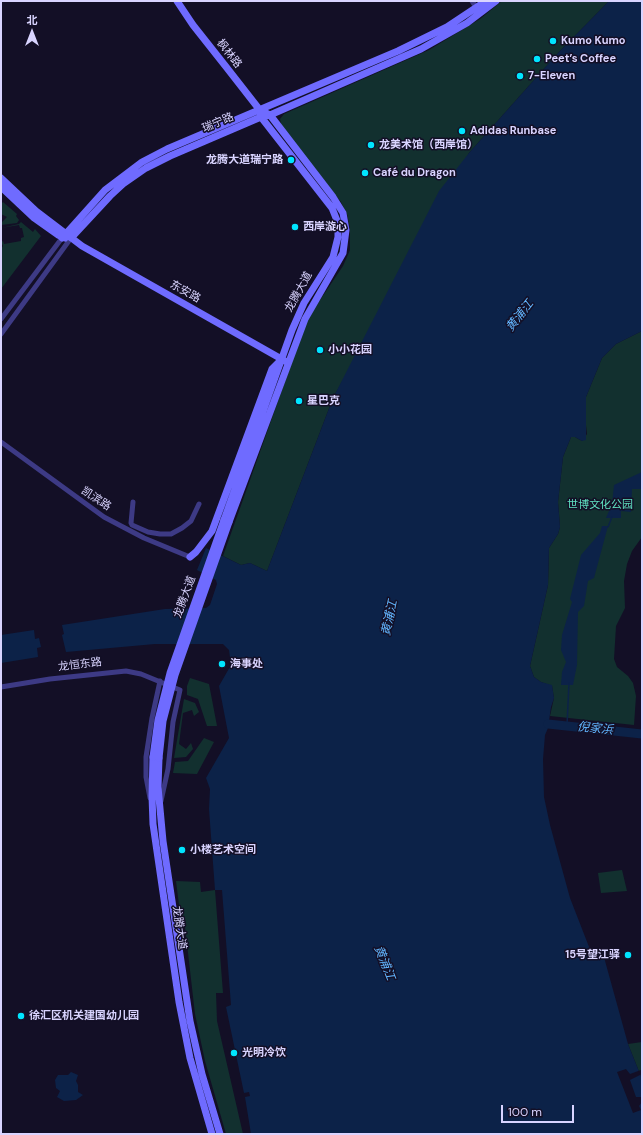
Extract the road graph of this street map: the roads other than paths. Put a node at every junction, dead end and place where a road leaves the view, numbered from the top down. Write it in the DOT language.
graph roads {
  1 [pos="177,1"];
  2 [pos="472,1"];
  3 [pos="486,1"];
  4 [pos="496,1"];
  5 [pos="479,11"];
  6 [pos="259,109"];
  7 [pos="270,115"];
  8 [pos="261,117"];
  9 [pos="1,178"];
  10 [pos="1,188"];
  11 [pos="66,237"];
  12 [pos="1,319"];
  13 [pos="1,334"];
  14 [pos="281,359"];
  15 [pos="289,362"];
  16 [pos="1,442"];
  17 [pos="254,446"];
  18 [pos="133,502"];
  19 [pos="199,504"];
  20 [pos="190,557"];
  21 [pos="160,681"];
  22 [pos="1,687"];
  23 [pos="156,805"];
  24 [pos="212,1134"];
  25 [pos="220,1134"];
  1 -- 6 [label="main road, 枫林路"];
  2 -- 5 [label="street"];
  3 -- 5 [label="main road, 瑞宁路"];
  4 -- 5 [label="main road, 瑞宁路"];
  5 -- 6 [label="main road, 瑞宁路"];
  5 -- 7 [label="main road, 瑞宁路"];
  6 -- 7 [label="main road, 枫林路"];
  6 -- 8 [label="main road, 龙腾大道"];
  6 -- 11 [label="main road, 瑞宁路"];
  7 -- 8 [label="main road, 瑞宁路"];
  7 -- 15 [label="main road, 龙腾大道"];
  8 -- 11 [label="main road, 瑞宁路"];
  8 -- 14 [label="main road, 龙腾大道"];
  9 -- 11 [label="main road, 东安路"];
  10 -- 11 [label="main road, 东安路"];
  11 -- 12 [label="street, 瑞宁路"];
  11 -- 13 [label="street, 瑞宁路"];
  11 -- 14 [label="main road, 东安路"];
  14 -- 15 [label="main road, 东安路"];
  14 -- 17 [label="main road, 龙腾大道"];
  14 -- 20 [label="main road"];
  15 -- 17 [label="main road, 龙腾大道"];
  16 -- 20 [label="street, 凯滨路"];
  17 -- 23 [label="main road, 龙腾大道, bridge"];
  18 -- 19 [label="street"];
  21 -- 22 [label="street, 龙恒东路"];
  21 -- 23 [label="street"];
  21 -- 23 [label="street, 龙恒东路"];
  23 -- 24 [label="main road, 龙腾大道"];
  23 -- 25 [label="main road, 龙腾大道"];
}
